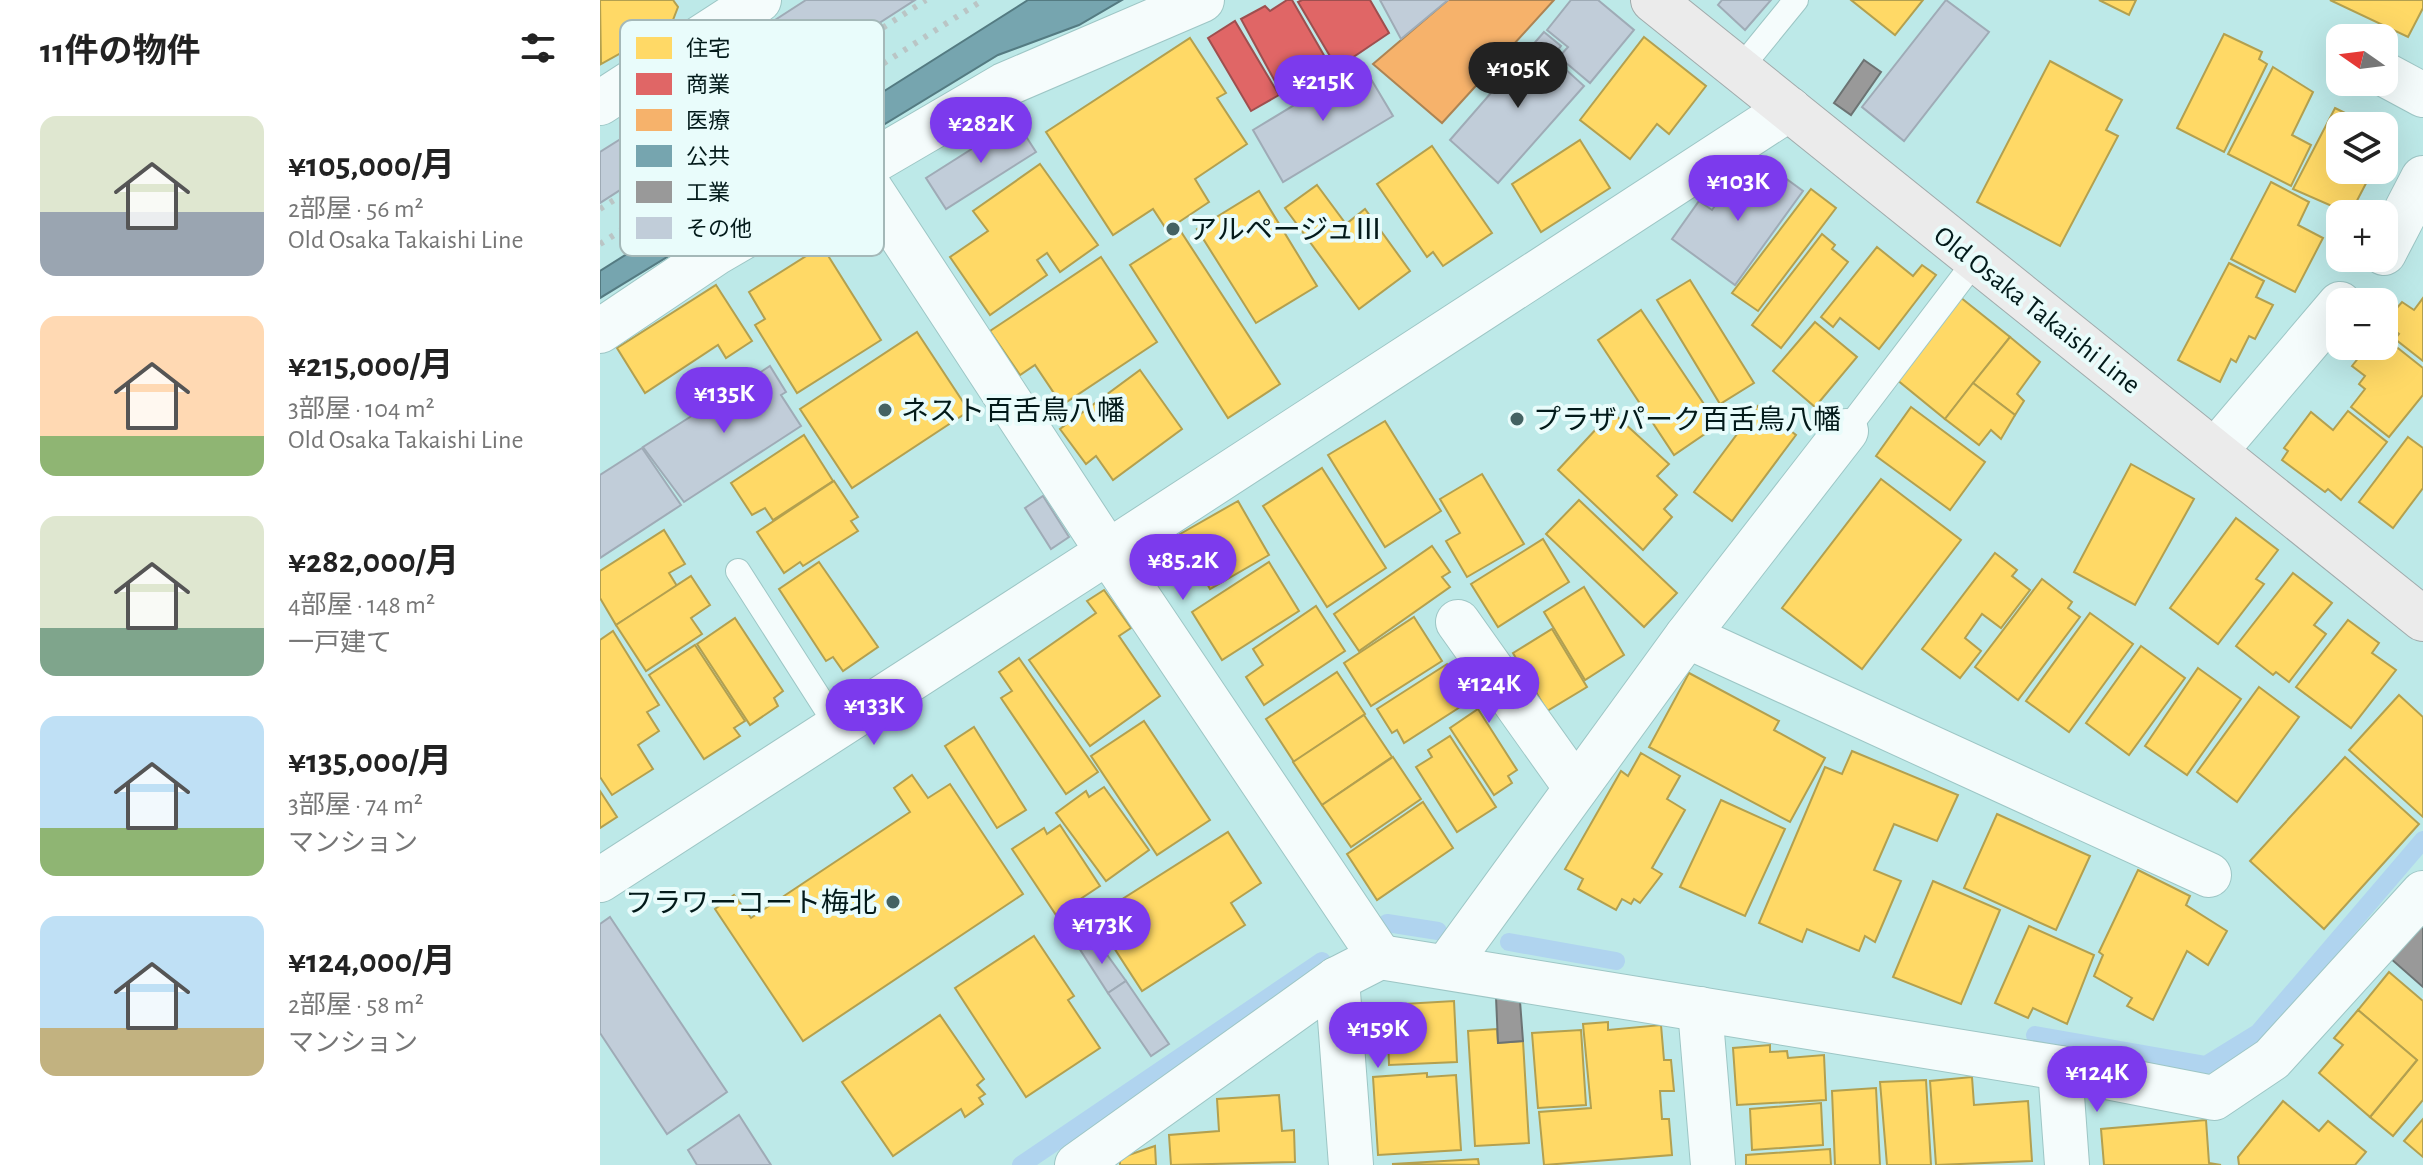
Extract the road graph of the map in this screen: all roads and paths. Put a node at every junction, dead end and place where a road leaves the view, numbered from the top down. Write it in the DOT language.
graph roads {
  1 [pos="759,0"];
  2 [pos="1202,0"];
  3 [pos="1653,0"];
  4 [pos="1796,0"];
  5 [pos="728,20"];
  6 [pos="1739,70"];
  7 [pos="2398,82"];
  8 [pos="620,90"];
  9 [pos="2423,95"];
  10 [pos="600,103"];
  11 [pos="1789,109"];
  12 [pos="884,155"];
  13 [pos="2423,178"];
  14 [pos="884,210"];
  15 [pos="2398,226"];
  16 [pos="712,256"];
  17 [pos="1976,260"];
  18 [pos="2367,272"];
  19 [pos="2354,288"];
  20 [pos="2326,321"];
  21 [pos="600,331"];
  22 [pos="1846,431"];
  23 [pos="2216,450"];
  24 [pos="1108,552"];
  25 [pos="738,571"];
  26 [pos="2423,619"];
  27 [pos="1458,622"];
  28 [pos="1687,636"];
  29 [pos="839,729"];
  30 [pos="1576,788"];
  31 [pos="2209,875"];
  32 [pos="600,880"];
  33 [pos="2423,893"];
  34 [pos="1380,957"];
  35 [pos="1447,966"];
  36 [pos="1337,979"];
  37 [pos="1700,1009"];
  38 [pos="2060,1068"];
  39 [pos="1077,1165"];
  40 [pos="1351,1165"];
  41 [pos="1713,1165"];
  42 [pos="2067,1165"];
  1 -- 5 [label="street"];
  2 -- 12 [label="street"];
  3 -- 6 [label="main road, Old Osaka Takaishi Line"];
  4 -- 6 [label="lane"];
  6 -- 11 [label="main road, Old Osaka Takaishi Line"];
  7 -- 9 [label="street"];
  8 -- 10 [label="street"];
  11 -- 17 [label="main road, Old Osaka Takaishi Line"];
  11 -- 24 [label="street"];
  13 -- 15 [label="street"];
  14 -- 24 [label="street"];
  16 -- 21 [label="street"];
  17 -- 22 [label="lane"];
  17 -- 23 [label="main road, Old Osaka Takaishi Line"];
  18 -- 19 [label="street"];
  20 -- 23 [label="street"];
  22 -- 28 [label="street"];
  23 -- 26 [label="main road, Old Osaka Takaishi Line"];
  24 -- 29 [label="street"];
  24 -- 34 [label="street"];
  25 -- 29 [label="lane"];
  27 -- 30 [label="street"];
  28 -- 30 [label="street"];
  28 -- 31 [label="street"];
  29 -- 32 [label="street"];
  30 -- 35 [label="street"];
  33 -- 38 [label="street"];
  34 -- 35 [label="street"];
  34 -- 36 [label="street"];
  35 -- 37 [label="street"];
  36 -- 39 [label="street"];
  36 -- 40 [label="street"];
  37 -- 38 [label="street"];
  37 -- 41 [label="street"];
  38 -- 42 [label="street"];
}
